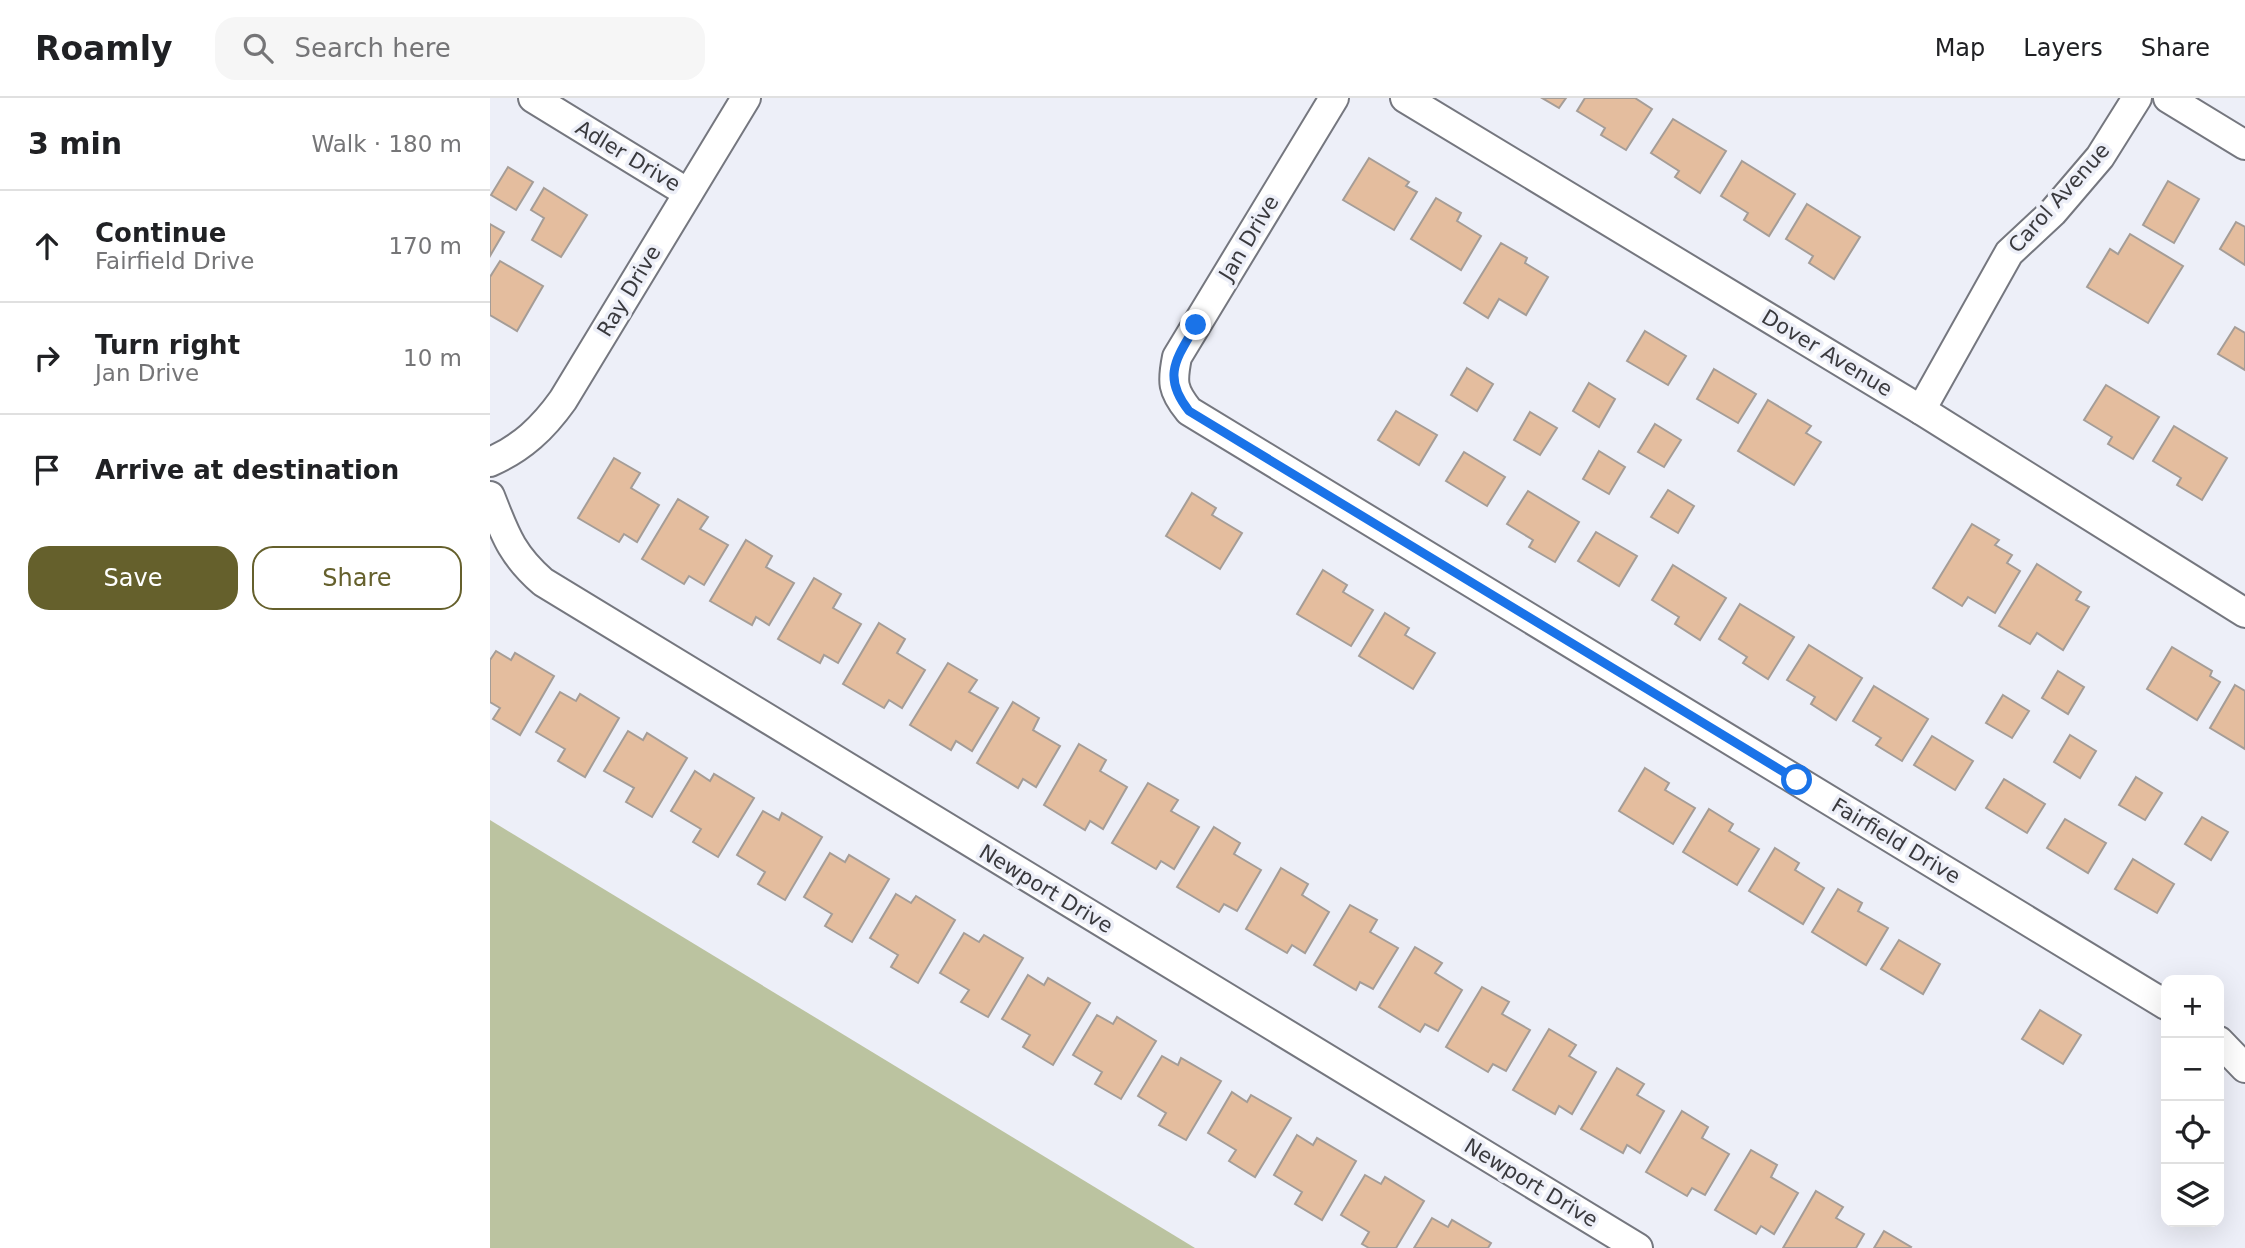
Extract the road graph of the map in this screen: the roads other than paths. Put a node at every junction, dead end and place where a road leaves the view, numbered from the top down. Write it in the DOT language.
graph roads {
  1 [pos="533,98"];
  2 [pos="746,98"];
  3 [pos="1335,98"];
  4 [pos="1405,98"];
  5 [pos="2137,98"];
  6 [pos="2168,98"];
  7 [pos="2245,145"];
  8 [pos="688,193"];
  9 [pos="1172,381"];
  10 [pos="1921,410"];
  11 [pos="490,462"];
  12 [pos="490,496"];
  13 [pos="2245,613"];
  14 [pos="2161,1002"];
  15 [pos="2224,1046"];
  16 [pos="2245,1068"];
  17 [pos="1638,1248"];
  1 -- 8 [label="street, Adler Drive"];
  2 -- 8 [label="street, Ray Drive"];
  3 -- 9 [label="street, Jan Drive"];
  4 -- 10 [label="street, Dover Avenue"];
  5 -- 10 [label="street, Carol Avenue"];
  6 -- 7 [label="street"];
  8 -- 11 [label="street, Ray Drive"];
  9 -- 14 [label="street, Fairfield Drive"];
  10 -- 13 [label="street, Dover Avenue"];
  12 -- 17 [label="street, Newport Drive"];
  15 -- 16 [label="street"];
}
